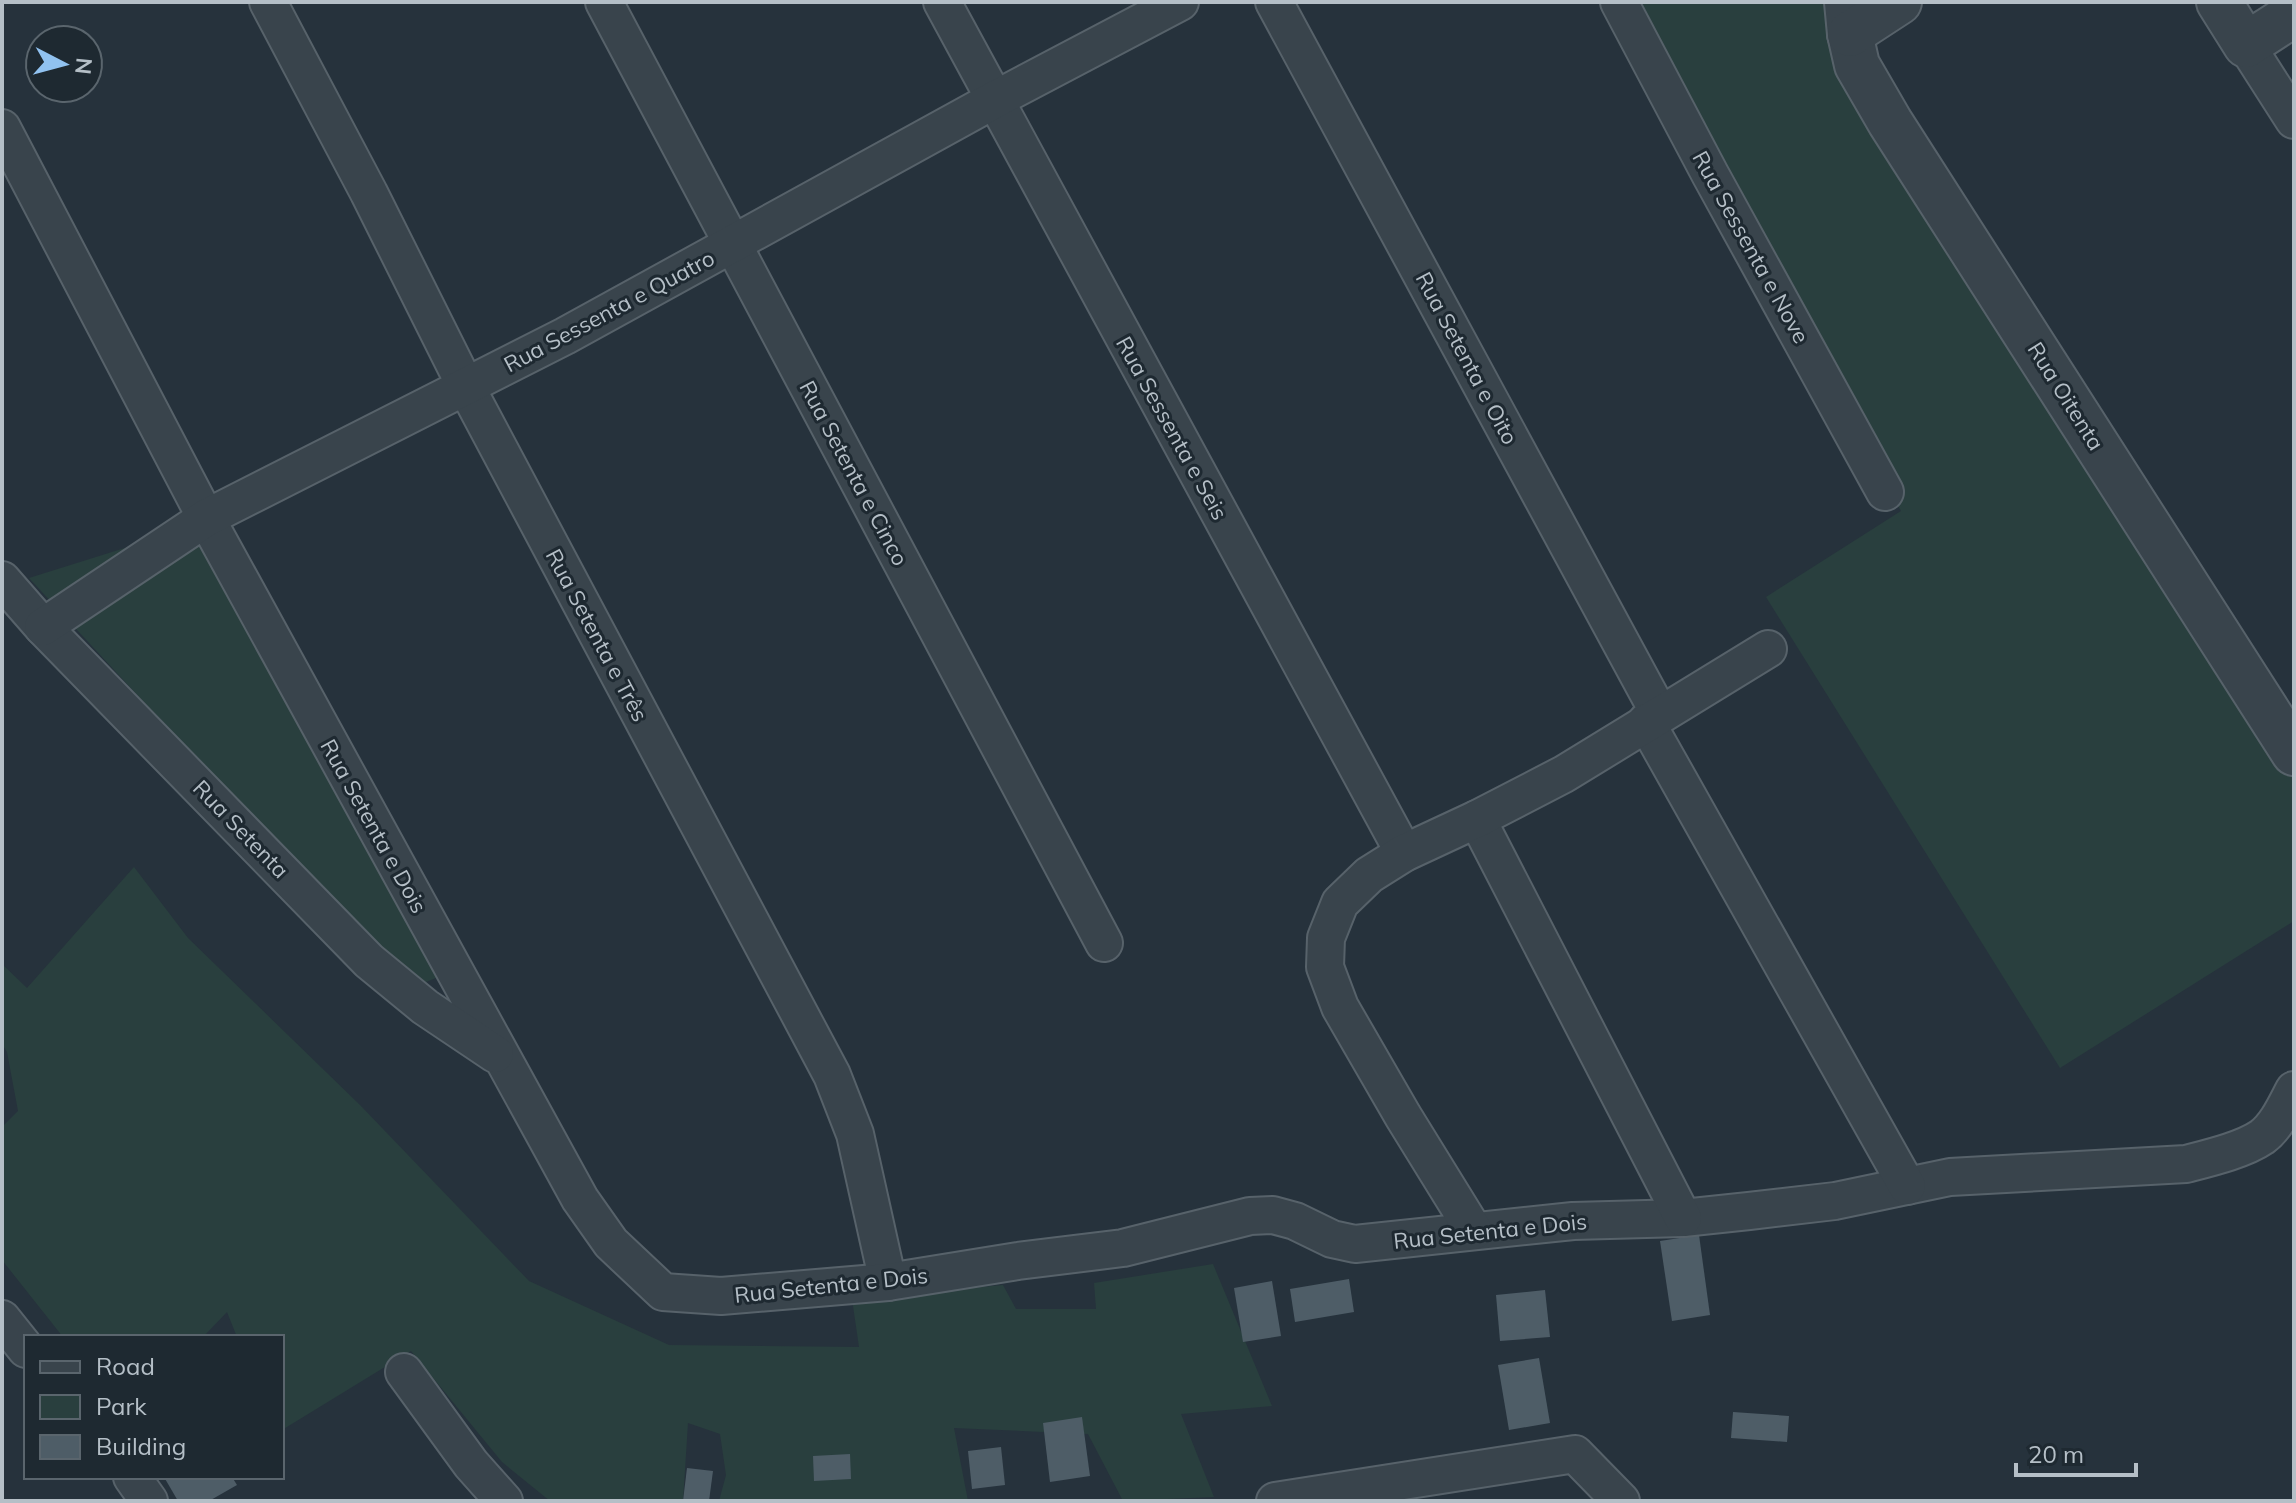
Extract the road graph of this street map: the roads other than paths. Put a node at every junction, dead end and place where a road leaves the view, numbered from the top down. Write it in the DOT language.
graph roads {
  1 [pos="268,2"];
  2 [pos="604,2"];
  3 [pos="942,2"];
  4 [pos="1180,2"];
  5 [pos="1274,2"];
  6 [pos="1619,2"];
  7 [pos="1899,2"];
  8 [pos="2219,2"];
  9 [pos="2294,14"];
  10 [pos="1849,18"];
  11 [pos="2246,45"];
  12 [pos="994,100"];
  13 [pos="2294,120"];
  14 [pos="2,128"];
  15 [pos="733,245"];
  16 [pos="465,385"];
  17 [pos="1885,492"];
  18 [pos="206,518"];
  19 [pos="7,596"];
  20 [pos="43,627"];
  21 [pos="1768,649"];
  22 [pos="1652,718"];
  23 [pos="2289,734"];
  24 [pos="1477,819"];
  25 [pos="1404,853"];
  26 [pos="1104,943"];
  27 [pos="499,1056"];
  28 [pos="2294,1090"];
  29 [pos="1907,1186"];
  30 [pos="1683,1218"];
  31 [pos="1474,1231"];
  32 [pos="888,1282"];
  33 [pos="2,1319"];
  34 [pos="24,1346"];
  35 [pos="404,1372"];
  36 [pos="133,1479"];
  37 [pos="149,1501"];
  38 [pos="504,1501"];
  39 [pos="1275,1501"];
  40 [pos="1621,1501"];
  1 -- 16 [label="street, Rua Setenta e Três"];
  2 -- 15 [label="street, Rua Setenta e Cinco"];
  3 -- 12 [label="street, Rua Sessenta e Seis"];
  4 -- 12 [label="street, Rua Sessenta e Quatro"];
  5 -- 22 [label="street, Rua Setenta e Oito"];
  6 -- 17 [label="street, Rua Sessenta e Nove"];
  7 -- 10 [label="street"];
  8 -- 11 [label="street"];
  9 -- 11 [label="street"];
  10 -- 23 [label="street, Rua Oitenta"];
  11 -- 13 [label="street"];
  12 -- 15 [label="street, Rua Sessenta e Quatro"];
  12 -- 25 [label="street, Rua Sessenta e Seis"];
  14 -- 18 [label="street, Rua Setenta e Dois"];
  15 -- 16 [label="street, Rua Sessenta e Quatro"];
  15 -- 26 [label="street, Rua Setenta e Cinco"];
  16 -- 18 [label="street, Rua Sessenta e Quatro"];
  16 -- 32 [label="street, Rua Setenta e Três"];
  18 -- 20 [label="street, Rua Sessenta e Quatro"];
  18 -- 27 [label="street, Rua Setenta e Dois"];
  19 -- 20 [label="street, Rua Setenta"];
  20 -- 27 [label="street, Rua Setenta"];
  21 -- 22 [label="street"];
  22 -- 24 [label="street"];
  22 -- 29 [label="street, Rua Setenta e Oito"];
  24 -- 25 [label="street"];
  24 -- 30 [label="street"];
  25 -- 31 [label="street"];
  27 -- 32 [label="street, Rua Setenta e Dois"];
  28 -- 29 [label="street, Rua Setenta e Dois"];
  29 -- 30 [label="street, Rua Setenta e Dois"];
  30 -- 31 [label="street, Rua Setenta e Dois"];
  31 -- 32 [label="street, Rua Setenta e Dois"];
  33 -- 34 [label="street"];
  35 -- 38 [label="street"];
  36 -- 37 [label="street"];
  39 -- 40 [label="street"];
}
